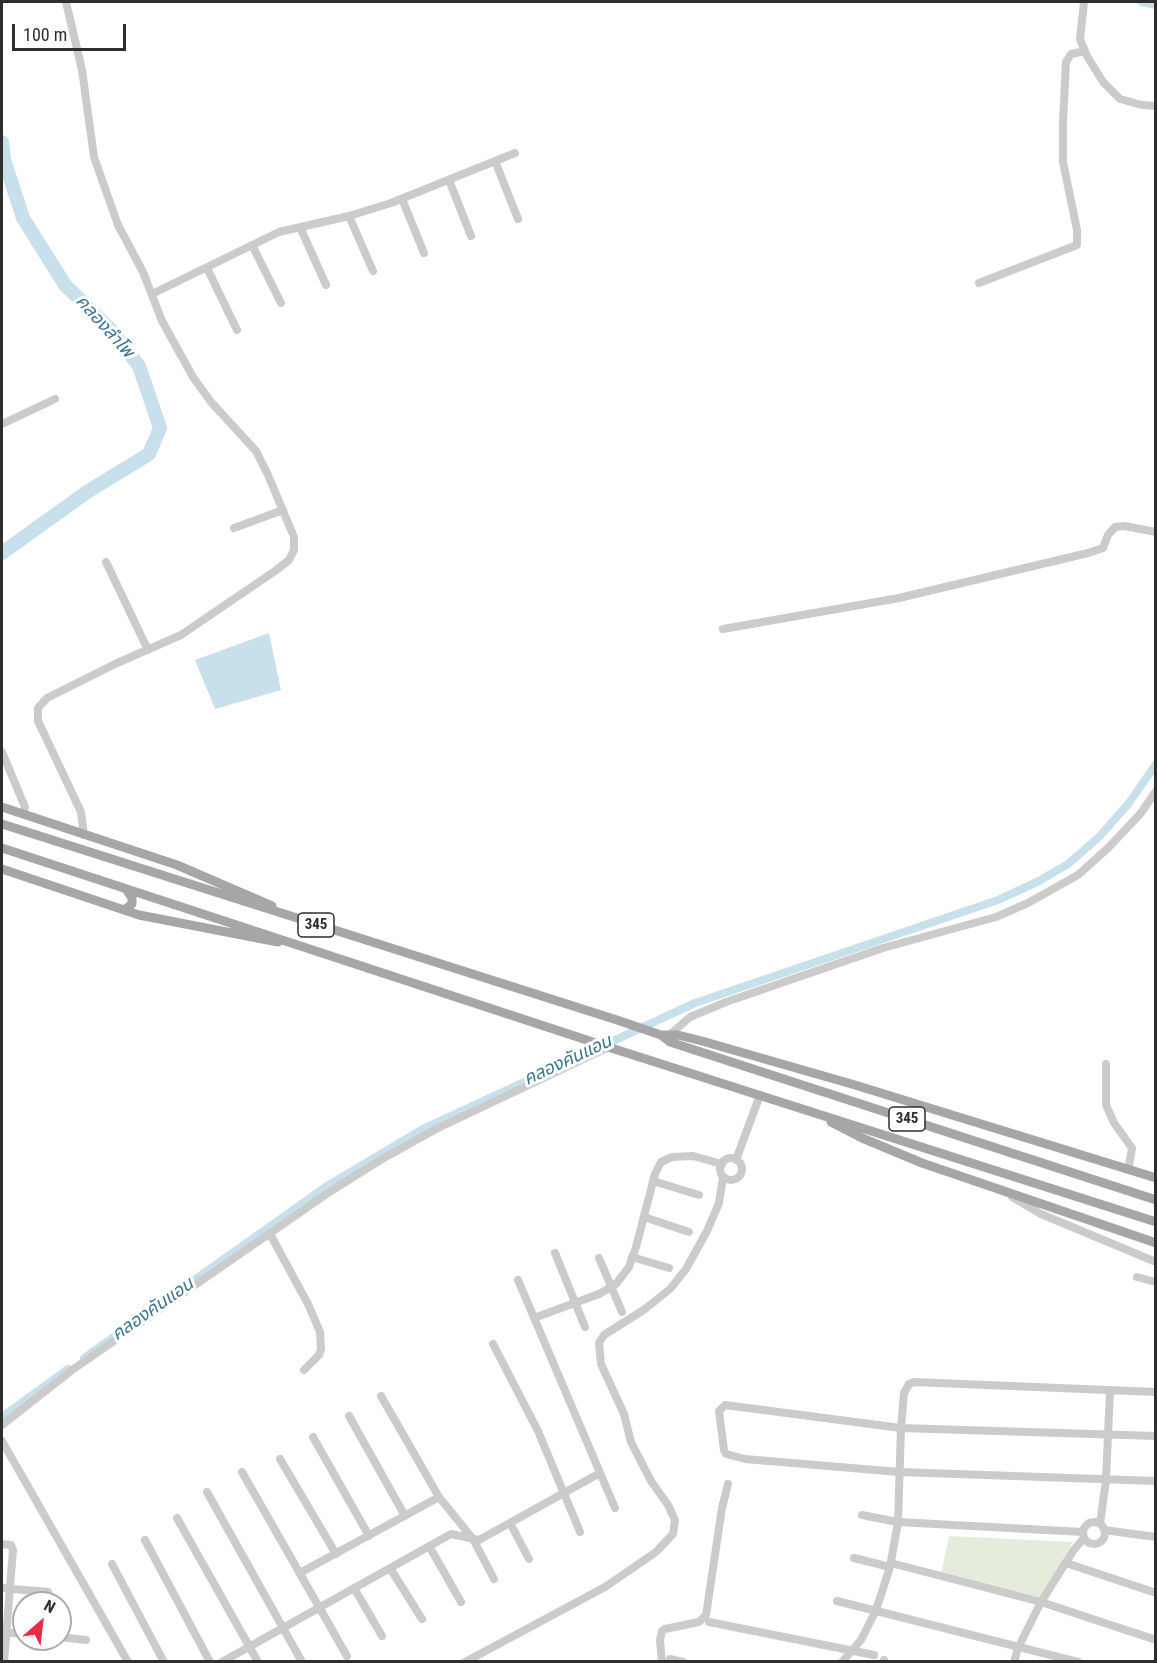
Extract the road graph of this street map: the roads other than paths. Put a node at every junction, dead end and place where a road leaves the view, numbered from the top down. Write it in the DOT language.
graph roads {
  1 [pos="66,2"];
  2 [pos="1084,2"];
  3 [pos="1084,51"];
  4 [pos="1155,106"];
  5 [pos="515,153"];
  6 [pos="495,161"];
  7 [pos="449,180"];
  8 [pos="402,199"];
  9 [pos="349,216"];
  10 [pos="518,219"];
  11 [pos="300,227"];
  12 [pos="471,236"];
  13 [pos="252,245"];
  14 [pos="424,253"];
  15 [pos="207,268"];
  16 [pos="374,271"];
  17 [pos="979,283"];
  18 [pos="326,285"];
  19 [pos="152,294"];
  20 [pos="281,303"];
  21 [pos="237,330"];
  22 [pos="55,399"];
  23 [pos="2,424"];
  24 [pos="283,510"];
  25 [pos="234,528"];
  26 [pos="1155,532"];
  27 [pos="106,562"];
  28 [pos="723,629"];
  29 [pos="148,650"];
  30 [pos="2,752"];
  31 [pos="1155,791"];
  32 [pos="2,807"];
  33 [pos="23,814"];
  34 [pos="2,824"];
  35 [pos="84,835"];
  36 [pos="3,848"];
  37 [pos="156,858"];
  38 [pos="2,868"];
  39 [pos="153,873"];
  40 [pos="126,890"];
  41 [pos="124,910"];
  42 [pos="327,928"];
  43 [pos="293,942"];
  44 [pos="662,1035"];
  45 [pos="607,1047"];
  46 [pos="1106,1064"];
  47 [pos="759,1095"];
  48 [pos="810,1111"];
  49 [pos="1001,1130"];
  50 [pos="736,1160"];
  51 [pos="722,1164"];
  52 [pos="1129,1166"];
  53 [pos="1155,1172"];
  54 [pos="723,1177"];
  55 [pos="1155,1178"];
  56 [pos="653,1181"];
  57 [pos="1003,1191"];
  58 [pos="699,1195"];
  59 [pos="1155,1200"];
  60 [pos="644,1217"];
  61 [pos="1155,1222"];
  62 [pos="688,1232"];
  63 [pos="270,1234"];
  64 [pos="1155,1245"];
  65 [pos="555,1253"];
  66 [pos="632,1257"];
  67 [pos="599,1258"];
  68 [pos="1155,1262"];
  69 [pos="669,1268"];
  70 [pos="1137,1277"];
  71 [pos="518,1280"];
  72 [pos="1155,1282"];
  73 [pos="611,1287"];
  74 [pos="575,1302"];
  75 [pos="622,1312"];
  76 [pos="534,1318"];
  77 [pos="585,1327"];
  78 [pos="493,1344"];
  79 [pos="304,1370"];
  80 [pos="1110,1390"];
  81 [pos="1155,1392"];
  82 [pos="381,1396"];
  83 [pos="349,1416"];
  84 [pos="2,1425"];
  85 [pos="901,1428"];
  86 [pos="1108,1434"];
  87 [pos="1155,1436"];
  88 [pos="313,1437"];
  89 [pos="2,1441"];
  90 [pos="280,1459"];
  91 [pos="242,1472"];
  92 [pos="899,1472"];
  93 [pos="600,1473"];
  94 [pos="1106,1480"];
  95 [pos="1155,1481"];
  96 [pos="728,1484"];
  97 [pos="207,1492"];
  98 [pos="564,1494"];
  99 [pos="439,1497"];
  100 [pos="615,1508"];
  101 [pos="862,1515"];
  102 [pos="405,1516"];
  103 [pos="177,1518"];
  104 [pos="898,1522"];
  105 [pos="510,1523"];
  106 [pos="1102,1527"];
  107 [pos="580,1532"];
  108 [pos="1084,1535"];
  109 [pos="369,1536"];
  110 [pos="1155,1537"];
  111 [pos="473,1539"];
  112 [pos="145,1540"];
  113 [pos="2,1544"];
  114 [pos="429,1546"];
  115 [pos="336,1554"];
  116 [pos="854,1558"];
  117 [pos="529,1559"];
  118 [pos="1066,1563"];
  119 [pos="112,1564"];
  120 [pos="891,1565"];
  121 [pos="390,1568"];
  122 [pos="300,1573"];
  123 [pos="494,1579"];
  124 [pos="5,1588"];
  125 [pos="354,1588"];
  126 [pos="37,1591"];
  127 [pos="1155,1593"];
  128 [pos="837,1601"];
  129 [pos="460,1602"];
  130 [pos="1041,1602"];
  131 [pos="320,1607"];
  132 [pos="876,1610"];
  133 [pos="422,1619"];
  134 [pos="709,1622"];
  135 [pos="283,1627"];
  136 [pos="3,1632"];
  137 [pos="381,1636"];
  138 [pos="72,1638"];
  139 [pos="86,1640"];
  140 [pos="1155,1640"];
  141 [pos="249,1646"];
  142 [pos="1018,1648"];
  143 [pos="853,1651"];
  144 [pos="874,1654"];
  145 [pos="347,1656"];
  146 [pos="666,1660"];
  147 [pos="4,1662"];
  148 [pos="128,1662"];
  149 [pos="164,1662"];
  150 [pos="210,1662"];
  151 [pos="222,1662"];
  152 [pos="258,1662"];
  153 [pos="302,1662"];
  154 [pos="465,1662"];
  155 [pos="683,1662"];
  156 [pos="842,1662"];
  157 [pos="1014,1662"];
  158 [pos="1078,1662"];
  1 -- 19 [label="street"];
  2 -- 3 [label="street"];
  3 -- 4 [label="street"];
  3 -- 17 [label="street"];
  5 -- 6 [label="street"];
  6 -- 7 [label="street"];
  6 -- 10 [label="street"];
  7 -- 8 [label="street"];
  7 -- 12 [label="street"];
  8 -- 9 [label="street"];
  8 -- 14 [label="street"];
  9 -- 11 [label="street"];
  9 -- 16 [label="street"];
  11 -- 13 [label="street"];
  11 -- 18 [label="street"];
  13 -- 15 [label="street"];
  13 -- 20 [label="street"];
  15 -- 19 [label="street"];
  15 -- 21 [label="street"];
  19 -- 24 [label="street"];
  22 -- 23 [label="street"];
  24 -- 25 [label="street"];
  24 -- 29 [label="street"];
  26 -- 28 [label="street"];
  27 -- 29 [label="street"];
  29 -- 35 [label="street"];
  30 -- 33 [label="street"];
  31 -- 44 [label="street"];
  32 -- 33 [label="main road"];
  33 -- 35 [label="main road"];
  34 -- 39 [label="main road, 345"];
  35 -- 37 [label="main road"];
  36 -- 40 [label="main road, 345"];
  37 -- 39 [label="main road"];
  37 -- 42 [label="main road"];
  38 -- 41 [label="main road"];
  39 -- 42 [label="main road, 345"];
  40 -- 41 [label="main road"];
  40 -- 43 [label="main road, 345"];
  41 -- 43 [label="main road"];
  42 -- 44 [label="main road, 345"];
  43 -- 45 [label="main road, 345"];
  44 -- 49 [label="main road, 345"];
  44 -- 59 [label="main road, 345"];
  45 -- 47 [label="main road, 345"];
  45 -- 63 [label="street"];
  46 -- 52 [label="street"];
  47 -- 48 [label="main road, 345"];
  47 -- 50 [label="street"];
  48 -- 57 [label="main road, 345"];
  48 -- 61 [label="main road, 345"];
  49 -- 52 [label="main road"];
  49 -- 55 [label="main road, 345"];
  50 -- 51 [label="street"];
  50 -- 54 [label="street"];
  51 -- 54 [label="street"];
  51 -- 56 [label="street"];
  52 -- 53 [label="main road"];
  54 -- 154 [label="street"];
  56 -- 58 [label="street"];
  56 -- 60 [label="street"];
  57 -- 64 [label="main road, 345"];
  57 -- 68 [label="street"];
  60 -- 62 [label="street"];
  60 -- 66 [label="street"];
  63 -- 79 [label="street"];
  63 -- 84 [label="street"];
  65 -- 74 [label="street"];
  66 -- 69 [label="street"];
  66 -- 73 [label="street"];
  67 -- 73 [label="street"];
  70 -- 72 [label="street"];
  71 -- 76 [label="street"];
  73 -- 74 [label="street"];
  73 -- 75 [label="street"];
  74 -- 76 [label="street"];
  74 -- 77 [label="street"];
  76 -- 93 [label="street"];
  78 -- 98 [label="street"];
  80 -- 81 [label="street"];
  80 -- 85 [label="street"];
  80 -- 86 [label="street"];
  82 -- 99 [label="street"];
  83 -- 102 [label="street"];
  85 -- 86 [label="street"];
  85 -- 92 [label="street"];
  85 -- 92 [label="street"];
  86 -- 87 [label="street"];
  86 -- 94 [label="street"];
  88 -- 109 [label="street"];
  89 -- 148 [label="street"];
  90 -- 115 [label="street"];
  91 -- 122 [label="street"];
  92 -- 94 [label="street"];
  92 -- 104 [label="street"];
  93 -- 98 [label="street"];
  93 -- 100 [label="street"];
  94 -- 95 [label="street"];
  94 -- 106 [label="street"];
  96 -- 146 [label="street"];
  97 -- 135 [label="street"];
  98 -- 105 [label="street"];
  98 -- 107 [label="street"];
  99 -- 102 [label="street"];
  99 -- 111 [label="street"];
  101 -- 104 [label="street"];
  102 -- 109 [label="street"];
  103 -- 141 [label="street"];
  104 -- 108 [label="street"];
  104 -- 120 [label="street"];
  105 -- 111 [label="street"];
  105 -- 117 [label="street"];
  106 -- 108 [label="street"];
  106 -- 108 [label="street"];
  106 -- 110 [label="street"];
  108 -- 118 [label="street"];
  109 -- 115 [label="street"];
  111 -- 114 [label="street"];
  111 -- 123 [label="street"];
  112 -- 150 [label="street"];
  113 -- 124 [label="street"];
  114 -- 121 [label="street"];
  114 -- 129 [label="street"];
  115 -- 122 [label="street"];
  116 -- 120 [label="street"];
  118 -- 127 [label="street"];
  118 -- 130 [label="street"];
  119 -- 149 [label="street"];
  120 -- 130 [label="street"];
  120 -- 132 [label="street"];
  121 -- 125 [label="street"];
  121 -- 133 [label="street"];
  122 -- 131 [label="street"];
  124 -- 126 [label="street"];
  124 -- 136 [label="street"];
  125 -- 131 [label="street"];
  125 -- 137 [label="street"];
  128 -- 132 [label="street"];
  130 -- 140 [label="street"];
  130 -- 142 [label="street"];
  131 -- 135 [label="street"];
  131 -- 145 [label="street"];
  132 -- 142 [label="street"];
  132 -- 143 [label="street"];
  134 -- 143 [label="street"];
  135 -- 141 [label="street"];
  135 -- 153 [label="street"];
  136 -- 147 [label="street"];
  138 -- 139 [label="street"];
  141 -- 151 [label="street"];
  141 -- 152 [label="street"];
  142 -- 157 [label="street"];
  142 -- 158 [label="street"];
  143 -- 144 [label="street"];
  143 -- 156 [label="street"];
  146 -- 155 [label="street"];
}
